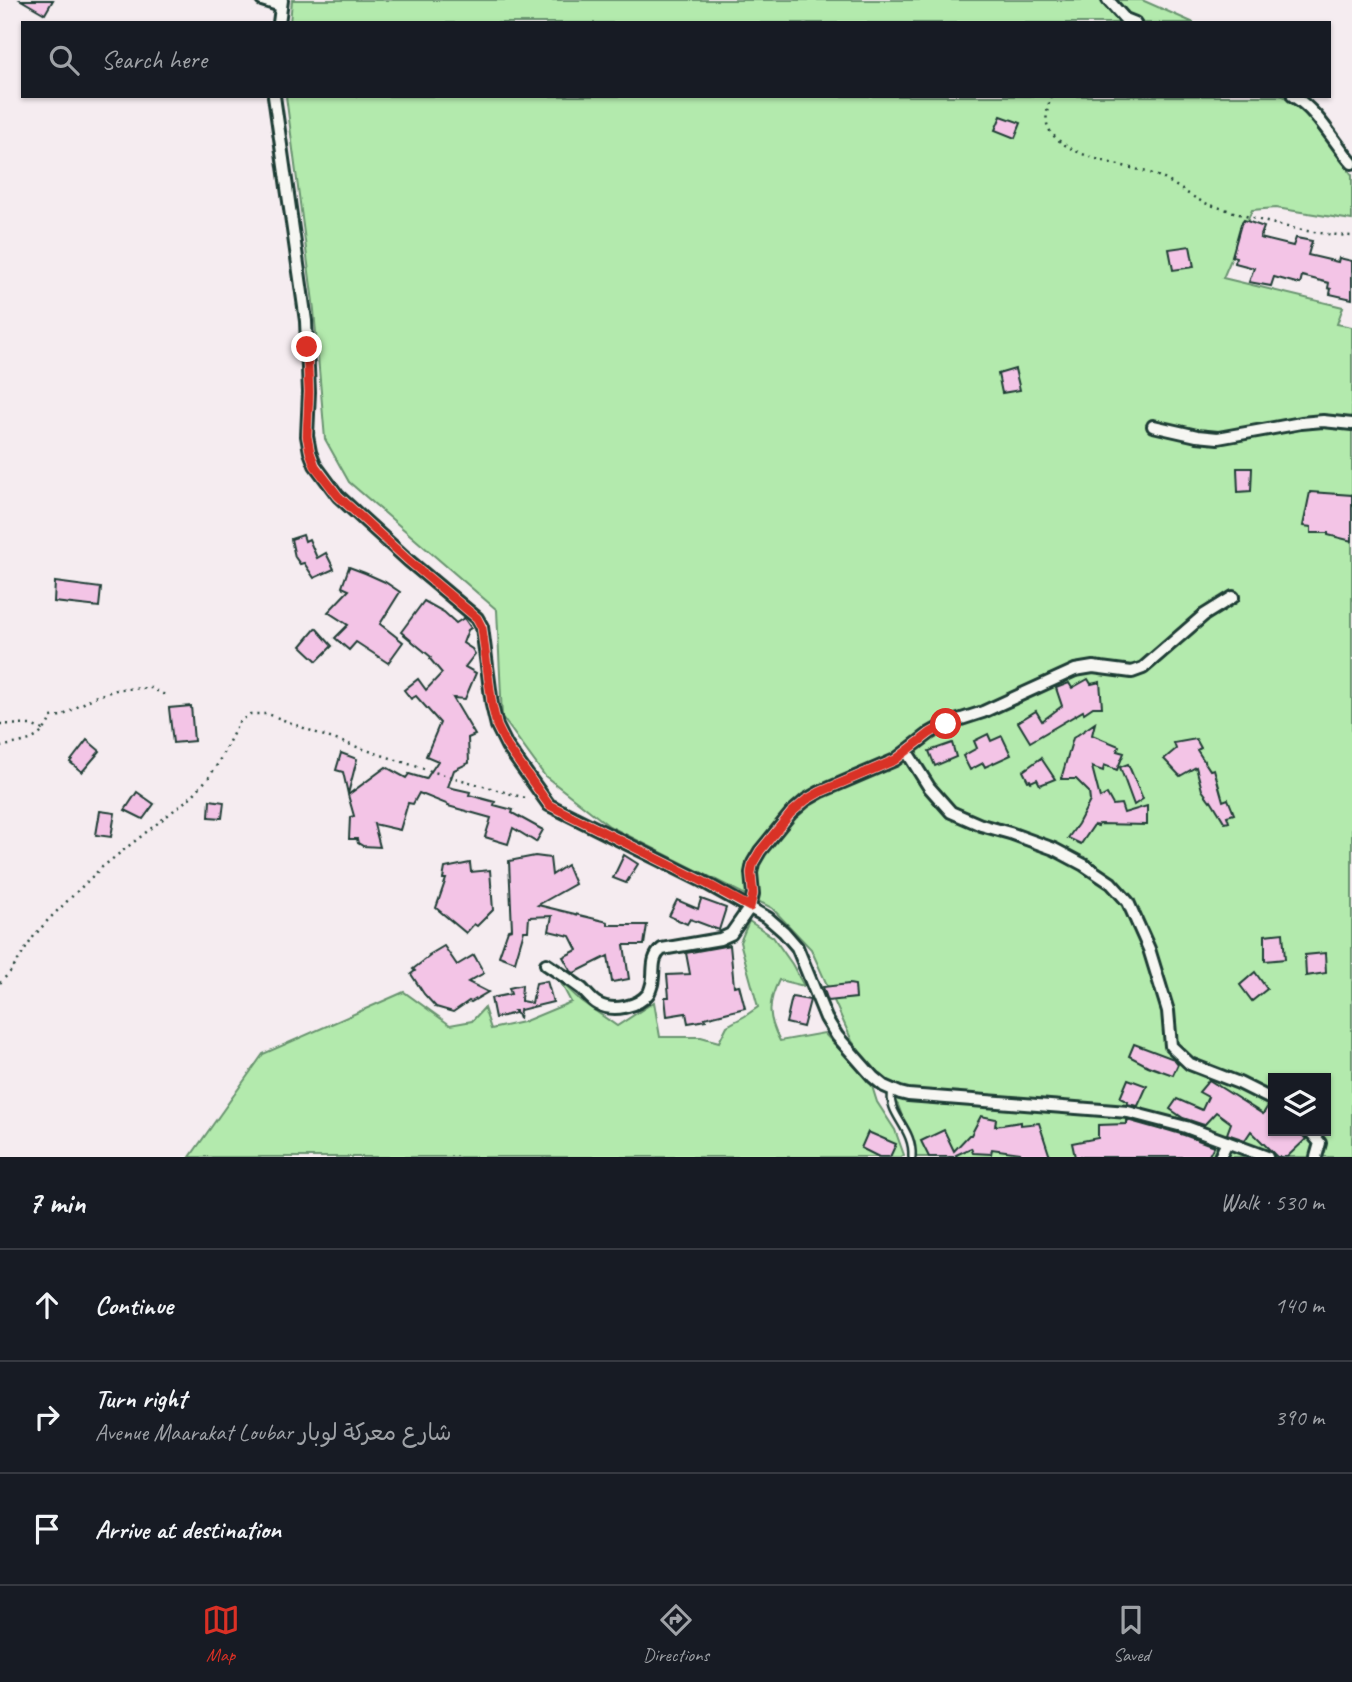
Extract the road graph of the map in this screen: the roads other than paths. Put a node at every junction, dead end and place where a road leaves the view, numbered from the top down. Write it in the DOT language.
graph roads {
  1 [pos="262,0"];
  2 [pos="1108,0"];
  3 [pos="282,3"];
  4 [pos="279,21"];
  5 [pos="1130,21"];
  6 [pos="274,98"];
  7 [pos="1296,98"];
  8 [pos="1352,163"];
  9 [pos="1352,424"];
  10 [pos="1153,426"];
  11 [pos="1233,597"];
  12 [pos="907,752"];
  13 [pos="750,907"];
  14 [pos="546,964"];
  15 [pos="892,1090"];
  16 [pos="1268,1098"];
  17 [pos="1314,1136"];
  18 [pos="1227,1142"];
  19 [pos="912,1157"];
  20 [pos="1220,1157"];
  21 [pos="1267,1157"];
  22 [pos="1316,1157"];
  1 -- 3 [label="street"];
  2 -- 5 [label="street"];
  3 -- 4 [label="street"];
  6 -- 13 [label="street"];
  7 -- 8 [label="street"];
  9 -- 10 [label="street"];
  11 -- 12 [label="street"];
  12 -- 13 [label="street"];
  12 -- 16 [label="street"];
  13 -- 14 [label="street"];
  13 -- 15 [label="street"];
  15 -- 18 [label="street"];
  15 -- 19 [label="lane"];
  17 -- 22 [label="street"];
  18 -- 20 [label="street"];
  18 -- 21 [label="street"];
}
